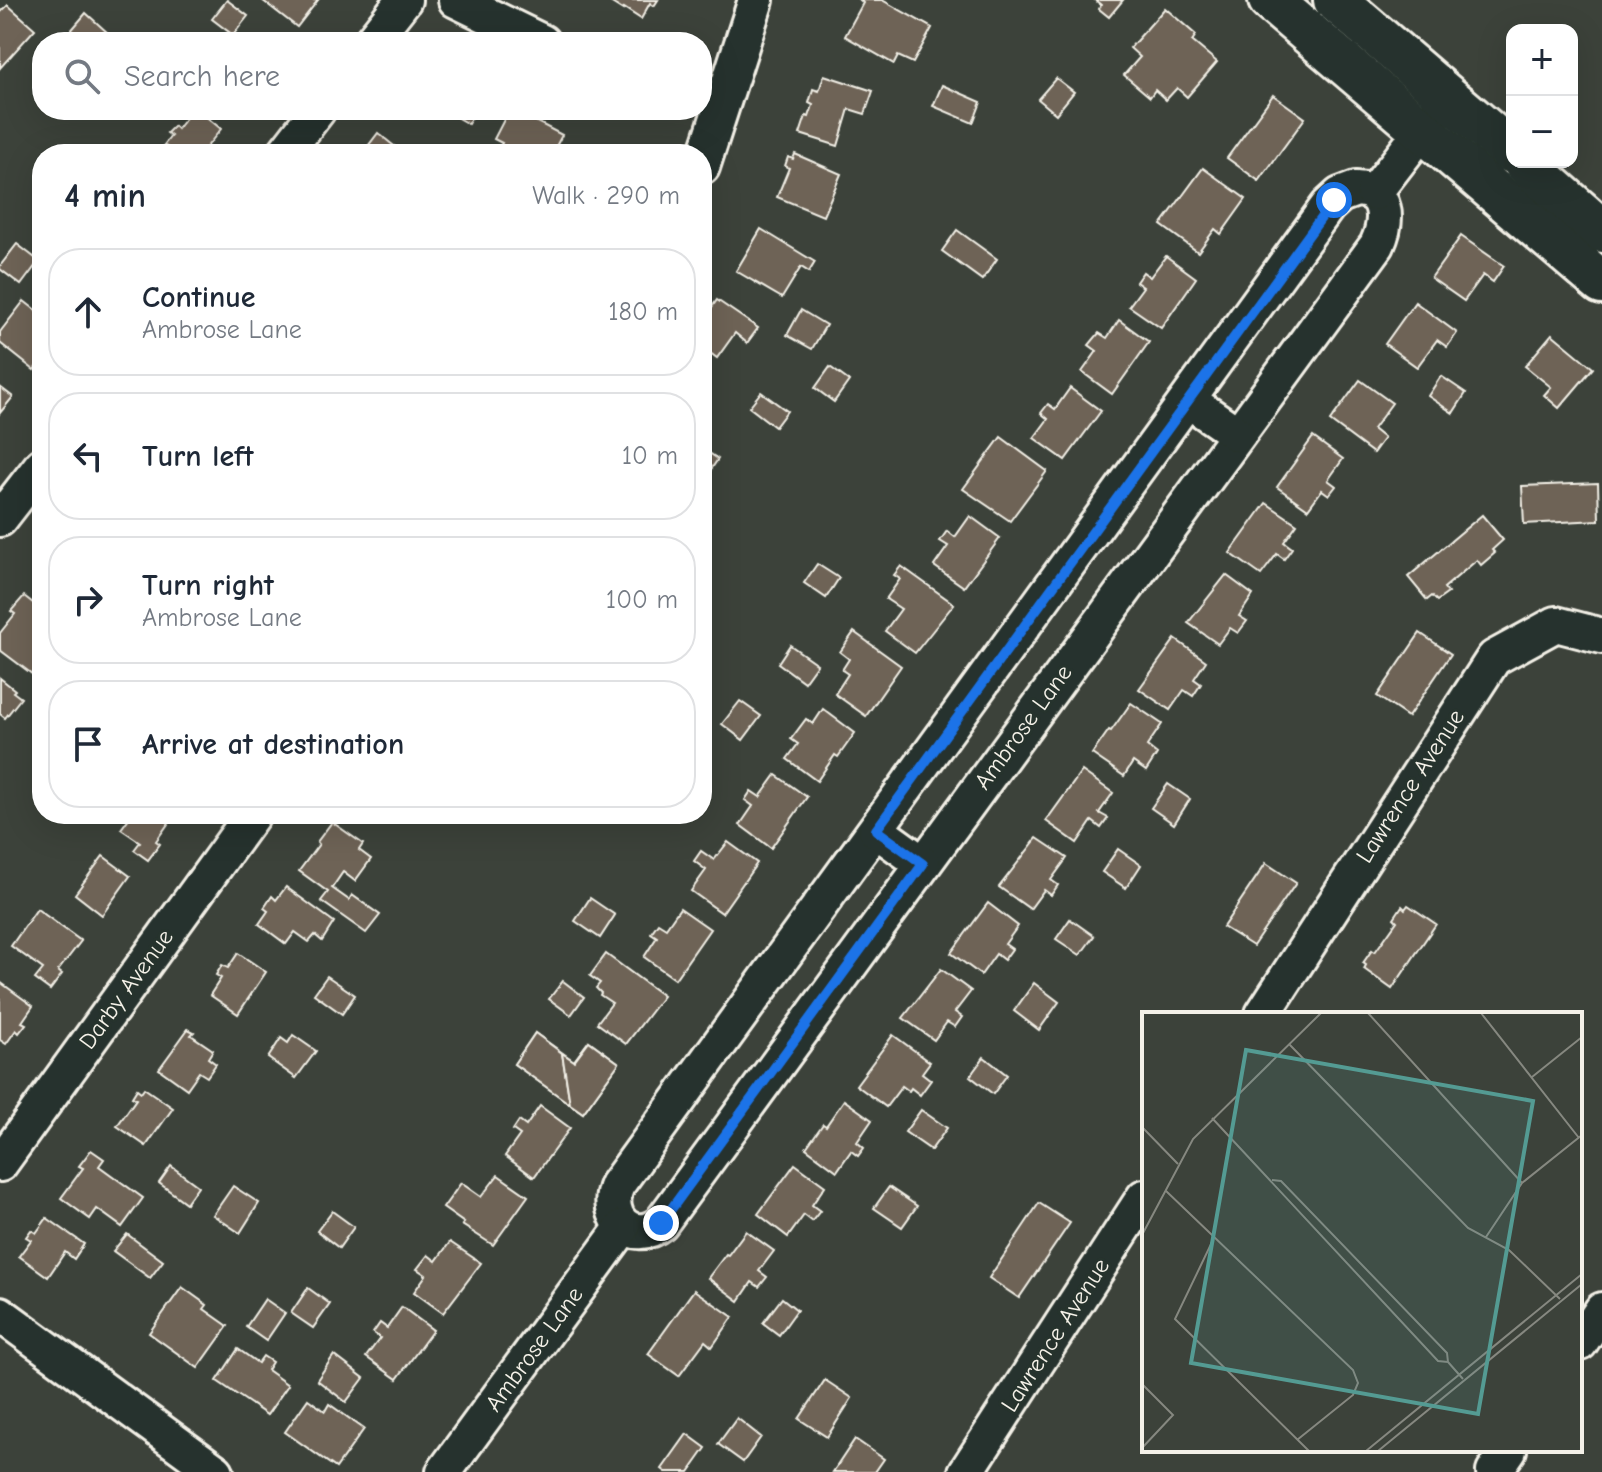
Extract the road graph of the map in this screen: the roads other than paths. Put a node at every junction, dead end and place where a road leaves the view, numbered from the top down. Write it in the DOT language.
graph roads {
  1 [pos="404,0"];
  2 [pos="456,0"];
  3 [pos="756,0"];
  4 [pos="1270,0"];
  5 [pos="1335,0"];
  6 [pos="379,32"];
  7 [pos="522,32"];
  8 [pos="1449,97"];
  9 [pos="712,107"];
  10 [pos="310,120"];
  11 [pos="709,120"];
  12 [pos="1423,130"];
  13 [pos="292,144"];
  14 [pos="705,144"];
  15 [pos="1506,147"];
  16 [pos="1531,168"];
  17 [pos="1374,193"];
  18 [pos="1602,231"];
  19 [pos="1602,283"];
  20 [pos="1188,400"];
  21 [pos="1237,434"];
  22 [pos="32,478"];
  23 [pos="0,519"];
  24 [pos="1602,636"];
  25 [pos="246,824"];
  26 [pos="876,830"];
  27 [pos="923,864"];
  28 [pos="1264,1012"];
  29 [pos="0,1164"];
  30 [pos="1142,1200"];
  31 [pos="623,1227"];
  32 [pos="1602,1310"];
  33 [pos="0,1314"];
  34 [pos="1582,1340"];
  35 [pos="1508,1452"];
  36 [pos="972,1471"];
  37 [pos="216,1472"];
  38 [pos="444,1472"];
  39 [pos="1494,1472"];
  1 -- 6 [label="street"];
  2 -- 7 [label="street"];
  3 -- 9 [label="street"];
  4 -- 12 [label="main road"];
  5 -- 8 [label="main road"];
  8 -- 12 [label="street"];
  8 -- 15 [label="main road"];
  10 -- 13 [label="street"];
  11 -- 14 [label="street"];
  12 -- 17 [label="street"];
  12 -- 19 [label="main road"];
  16 -- 18 [label="main road"];
  17 -- 20 [label="street"];
  17 -- 21 [label="street, Ambrose Lane"];
  20 -- 21 [label="street"];
  20 -- 26 [label="street"];
  21 -- 27 [label="street, Ambrose Lane"];
  22 -- 23 [label="street"];
  24 -- 28 [label="street, Lawrence Avenue"];
  25 -- 29 [label="street, Darby Avenue"];
  26 -- 27 [label="street"];
  26 -- 31 [label="street"];
  27 -- 31 [label="street, Ambrose Lane"];
  30 -- 36 [label="street, Lawrence Avenue"];
  31 -- 38 [label="street, Ambrose Lane"];
  32 -- 34 [label="street"];
  33 -- 37 [label="street"];
  35 -- 39 [label="street"];
}
